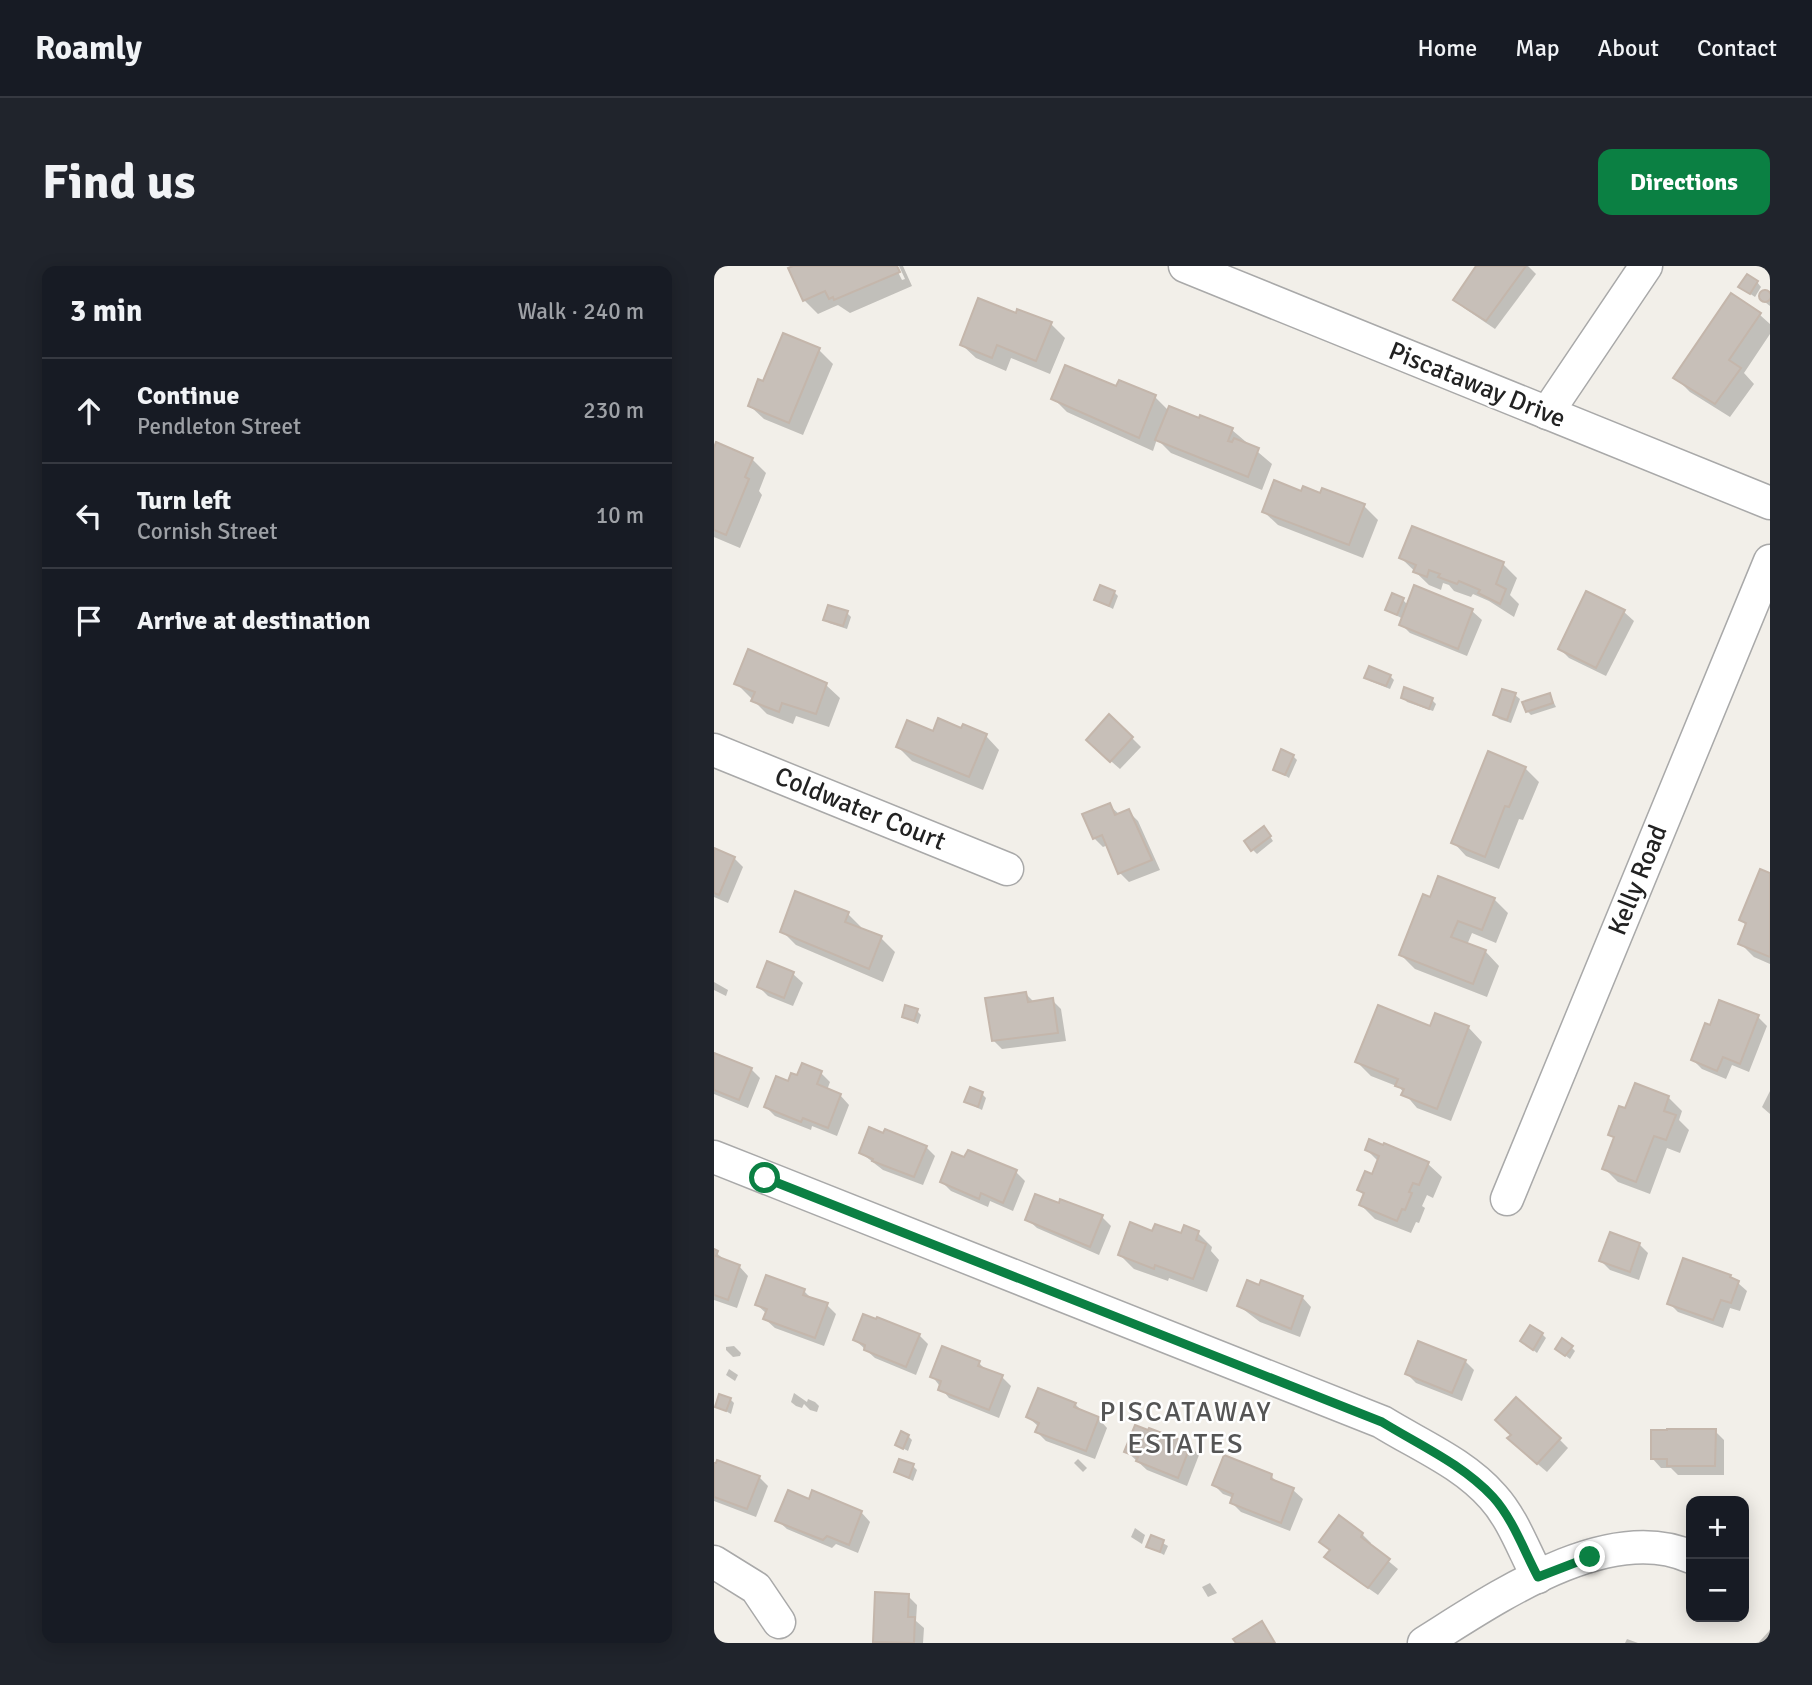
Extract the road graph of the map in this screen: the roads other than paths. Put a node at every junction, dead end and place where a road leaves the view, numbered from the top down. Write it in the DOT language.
graph roads {
  1 [pos="1185,266"];
  2 [pos="1646,266"];
  3 [pos="1547,413"];
  4 [pos="1770,503"];
  5 [pos="1770,561"];
  6 [pos="714,750"];
  7 [pos="1007,869"];
  8 [pos="714,1157"];
  9 [pos="1507,1199"];
  10 [pos="1686,1556"];
  11 [pos="714,1562"];
  12 [pos="1538,1577"];
  13 [pos="779,1622"];
  14 [pos="1424,1643"];
  1 -- 3 [label="street, Piscataway Drive"];
  2 -- 3 [label="street"];
  3 -- 4 [label="street, Piscataway Drive"];
  5 -- 9 [label="street, Kelly Road"];
  6 -- 7 [label="street, Coldwater Court"];
  8 -- 12 [label="street"];
  10 -- 12 [label="street"];
  11 -- 13 [label="street"];
  12 -- 14 [label="street"];
}
